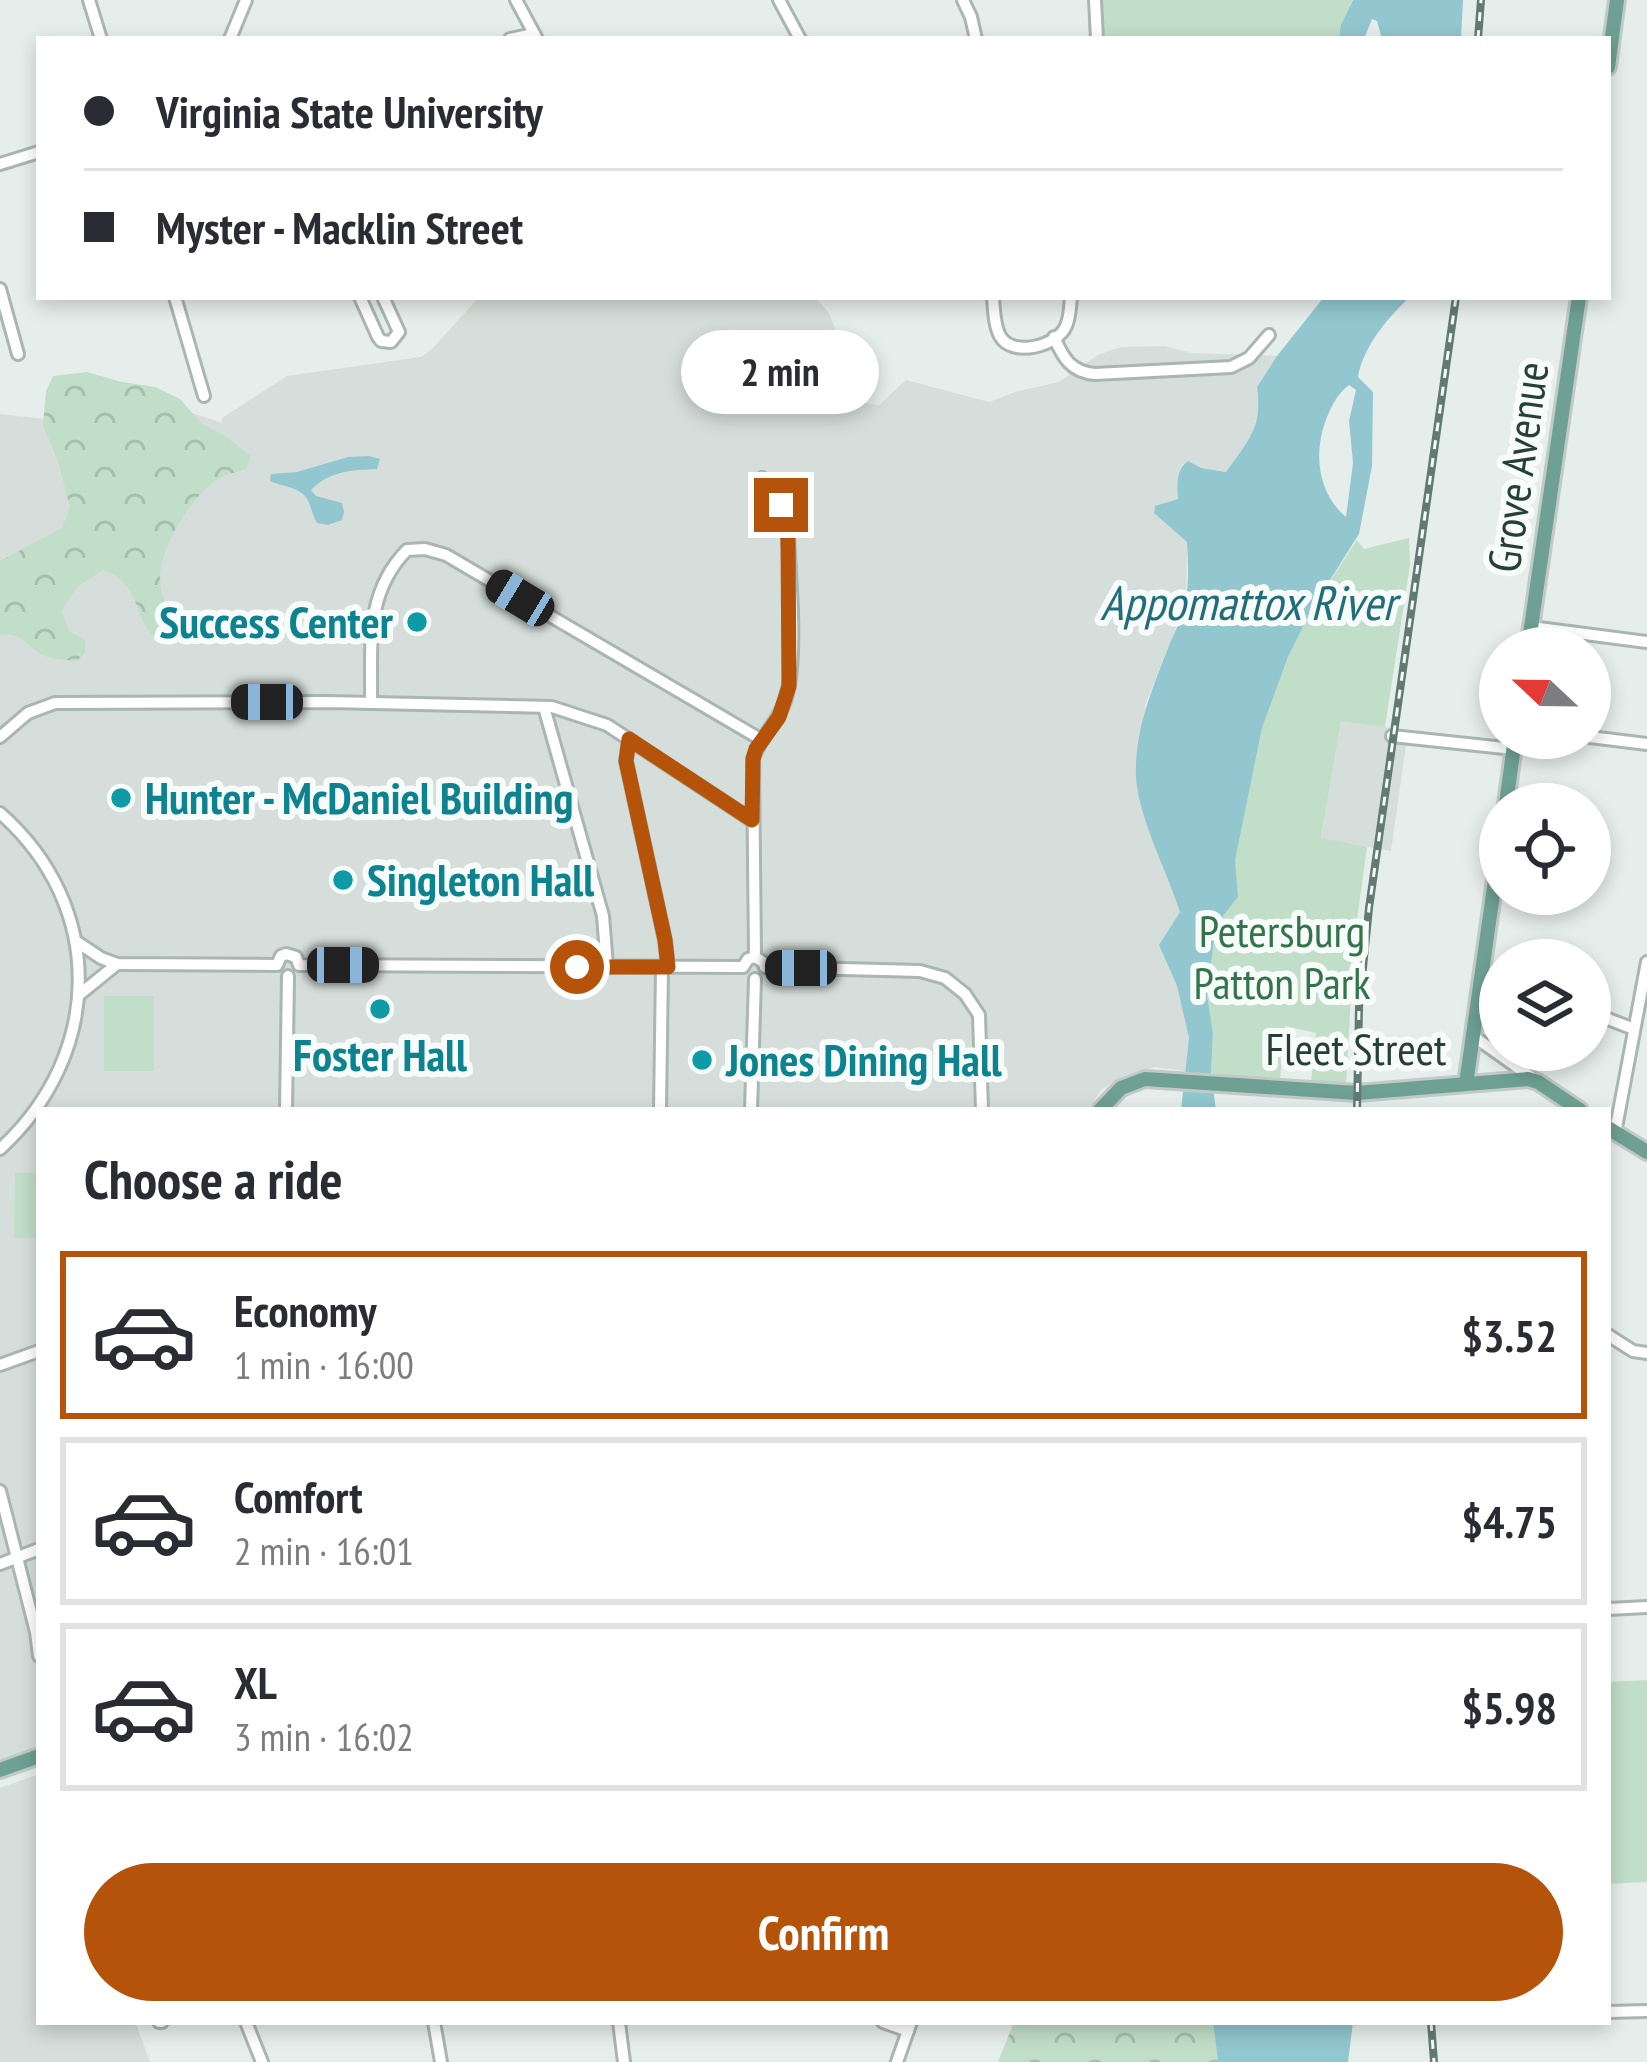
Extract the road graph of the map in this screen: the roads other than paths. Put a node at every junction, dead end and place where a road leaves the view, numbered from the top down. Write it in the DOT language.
graph roads {
  1 [pos="89,0"];
  2 [pos="246,0"];
  3 [pos="516,0"];
  4 [pos="779,0"];
  5 [pos="963,0"];
  6 [pos="1095,0"];
  7 [pos="1617,0"];
  8 [pos="100,36"];
  9 [pos="231,36"];
  10 [pos="535,36"];
  11 [pos="798,36"];
  12 [pos="975,36"];
  13 [pos="1096,36"];
  14 [pos="1611,45"];
  15 [pos="36,153"];
  16 [pos="0,164"];
  17 [pos="0,289"];
  18 [pos="176,300"];
  19 [pos="361,300"];
  20 [pos="384,300"];
  21 [pos="993,300"];
  22 [pos="1071,300"];
  23 [pos="1579,300"];
  24 [pos="4,317"];
  25 [pos="1269,335"];
  26 [pos="1054,338"];
  27 [pos="18,354"];
  28 [pos="204,396"];
  29 [pos="762,478"];
  30 [pos="1531,627"];
  31 [pos="1611,637"];
  32 [pos="1647,641"];
  33 [pos="370,703"];
  34 [pos="544,706"];
  35 [pos="1392,736"];
  36 [pos="0,737"];
  37 [pos="629,739"];
  38 [pos="763,740"];
  39 [pos="1611,740"];
  40 [pos="1479,741"];
  41 [pos="1647,744"];
  42 [pos="0,813"];
  43 [pos="752,820"];
  44 [pos="77,942"];
  45 [pos="755,957"];
  46 [pos="1647,962"];
  47 [pos="117,964"];
  48 [pos="277,965"];
  49 [pos="298,965"];
  50 [pos="607,966"];
  51 [pos="665,967"];
  52 [pos="743,967"];
  53 [pos="765,968"];
  54 [pos="288,976"];
  55 [pos="755,979"];
  56 [pos="1479,993"];
  57 [pos="80,994"];
  58 [pos="1611,1020"];
  59 [pos="1634,1029"];
  60 [pos="1473,1036"];
  61 [pos="1632,1042"];
  62 [pos="1647,1050"];
  63 [pos="1538,1082"];
  64 [pos="1466,1084"];
  65 [pos="37,1107"];
  66 [pos="286,1107"];
  67 [pos="660,1107"];
  68 [pos="751,1107"];
  69 [pos="982,1107"];
  70 [pos="1102,1107"];
  71 [pos="1576,1107"];
  72 [pos="36,1109"];
  73 [pos="1611,1131"];
  74 [pos="0,1149"];
  75 [pos="1647,1152"];
  76 [pos="1611,1337"];
  77 [pos="36,1352"];
  78 [pos="1647,1353"];
  79 [pos="0,1365"];
  80 [pos="0,1491"];
  81 [pos="36,1550"];
  82 [pos="17,1557"];
  83 [pos="0,1564"];
  84 [pos="1647,1607"];
  85 [pos="1611,1609"];
  86 [pos="36,1642"];
  87 [pos="36,1757"];
  88 [pos="0,1770"];
  89 [pos="1647,2011"];
  90 [pos="1611,2012"];
  91 [pos="247,2025"];
  92 [pos="435,2025"];
  93 [pos="619,2025"];
  94 [pos="910,2027"];
  95 [pos="262,2062"];
  96 [pos="441,2062"];
  97 [pos="624,2062"];
  98 [pos="897,2062"];
  1 -- 8 [label="street"];
  2 -- 9 [label="street"];
  3 -- 10 [label="street"];
  4 -- 11 [label="street"];
  5 -- 12 [label="street"];
  6 -- 13 [label="street"];
  7 -- 14 [label="main road"];
  15 -- 16 [label="street"];
  17 -- 24 [label="street"];
  18 -- 28 [label="street"];
  19 -- 20 [label="street"];
  21 -- 26 [label="street"];
  22 -- 26 [label="street"];
  23 -- 30 [label="main road, Grove Avenue"];
  24 -- 27 [label="street"];
  25 -- 26 [label="street"];
  29 -- 38 [label="street"];
  31 -- 32 [label="street"];
  33 -- 34 [label="street"];
  33 -- 36 [label="street"];
  33 -- 38 [label="street"];
  34 -- 37 [label="street"];
  34 -- 50 [label="street"];
  35 -- 40 [label="street"];
  37 -- 43 [label="street"];
  37 -- 51 [label="street"];
  38 -- 43 [label="street"];
  39 -- 41 [label="street"];
  42 -- 44 [label="street"];
  43 -- 45 [label="street"];
  44 -- 47 [label="street"];
  44 -- 57 [label="street"];
  45 -- 52 [label="street"];
  45 -- 53 [label="street"];
  46 -- 59 [label="street"];
  47 -- 48 [label="street"];
  47 -- 57 [label="street"];
  48 -- 49 [label="street"];
  48 -- 54 [label="street"];
  49 -- 50 [label="street"];
  49 -- 54 [label="street"];
  50 -- 51 [label="street"];
  51 -- 52 [label="street"];
  51 -- 67 [label="street"];
  52 -- 55 [label="street"];
  53 -- 55 [label="street"];
  53 -- 69 [label="street"];
  54 -- 66 [label="street"];
  55 -- 68 [label="street"];
  56 -- 60 [label="main road"];
  57 -- 65 [label="street"];
  58 -- 59 [label="street"];
  59 -- 61 [label="street"];
  60 -- 63 [label="street"];
  60 -- 64 [label="main road"];
  61 -- 62 [label="street"];
  61 -- 73 [label="street"];
  63 -- 64 [label="main road, Fleet Street"];
  63 -- 71 [label="main road"];
  64 -- 70 [label="main road, Fleet Street"];
  72 -- 74 [label="street"];
  73 -- 75 [label="main road"];
  76 -- 78 [label="street"];
  77 -- 79 [label="street"];
  80 -- 82 [label="street"];
  81 -- 82 [label="street"];
  82 -- 83 [label="street"];
  82 -- 86 [label="street"];
  84 -- 85 [label="street"];
  87 -- 88 [label="main road"];
  89 -- 90 [label="street"];
  91 -- 95 [label="street"];
  92 -- 96 [label="street"];
  93 -- 97 [label="street"];
  94 -- 98 [label="street"];
}
